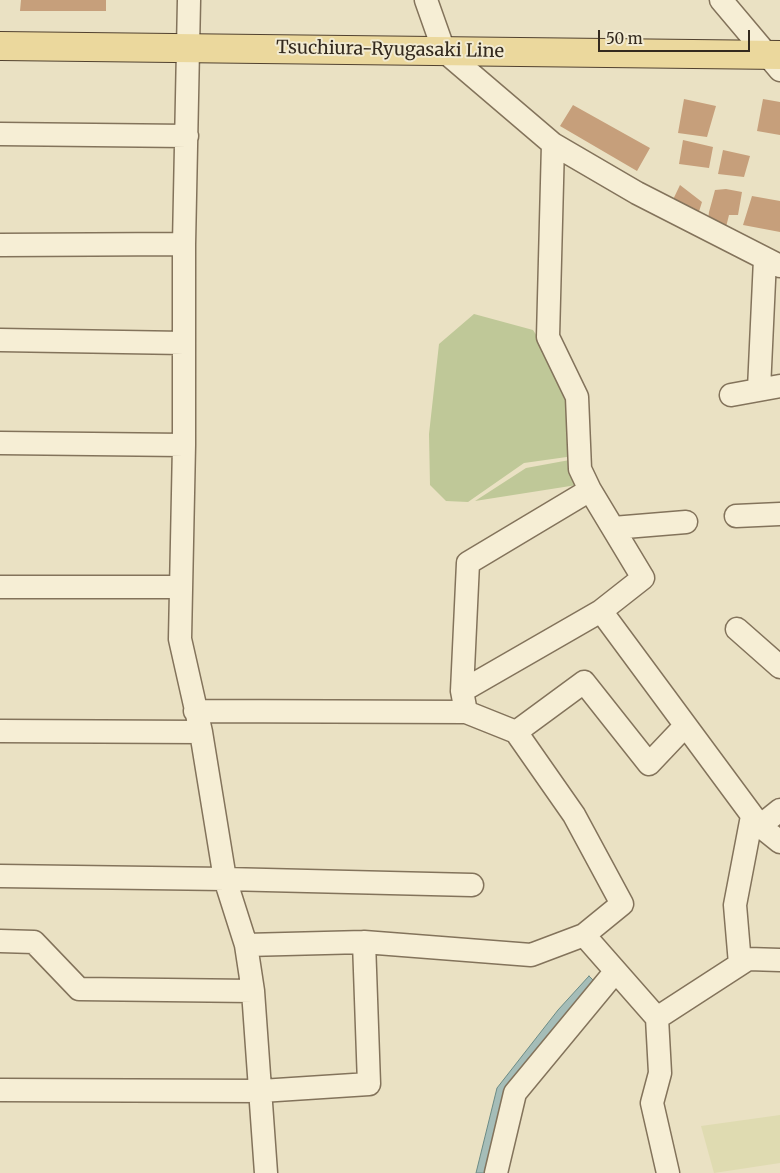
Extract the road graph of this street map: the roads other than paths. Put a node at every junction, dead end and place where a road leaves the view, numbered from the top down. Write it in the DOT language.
graph roads {
  1 [pos="189,0"];
  2 [pos="426,0"];
  3 [pos="721,0"];
  4 [pos="0,46"];
  5 [pos="188,48"];
  6 [pos="444,51"];
  7 [pos="776,60"];
  8 [pos="0,134"];
  9 [pos="187,136"];
  10 [pos="553,144"];
  11 [pos="0,244"];
  12 [pos="184,244"];
  13 [pos="772,263"];
  14 [pos="0,340"];
  15 [pos="184,343"];
  16 [pos="770,387"];
  17 [pos="732,395"];
  18 [pos="0,443"];
  19 [pos="184,445"];
  20 [pos="590,490"];
  21 [pos="780,514"];
  22 [pos="736,516"];
  23 [pos="686,522"];
  24 [pos="613,528"];
  25 [pos="0,586"];
  26 [pos="181,587"];
  27 [pos="601,610"];
  28 [pos="737,629"];
  29 [pos="780,667"];
  30 [pos="464,702"];
  31 [pos="198,722"];
  32 [pos="685,726"];
  33 [pos="0,731"];
  34 [pos="516,732"];
  35 [pos="780,810"];
  36 [pos="756,821"];
  37 [pos="780,842"];
  38 [pos="0,876"];
  39 [pos="224,879"];
  40 [pos="472,885"];
  41 [pos="584,934"];
  42 [pos="0,941"];
  43 [pos="364,942"];
  44 [pos="246,945"];
  45 [pos="780,960"];
  46 [pos="740,964"];
  47 [pos="615,972"];
  48 [pos="253,991"];
  49 [pos="657,1018"];
  50 [pos="0,1090"];
  51 [pos="260,1091"];
  52 [pos="266,1173"];
  53 [pos="496,1173"];
  54 [pos="668,1173"];
  1 -- 5 [label="street"];
  2 -- 6 [label="street"];
  3 -- 7 [label="street"];
  4 -- 5 [label="main road, Tsuchiura-Ryugasaki Line"];
  5 -- 6 [label="main road, Tsuchiura-Ryugasaki Line"];
  5 -- 9 [label="street"];
  6 -- 7 [label="main road, Tsuchiura-Ryugasaki Line"];
  6 -- 10 [label="street"];
  8 -- 9 [label="street"];
  9 -- 12 [label="street"];
  10 -- 13 [label="street"];
  10 -- 20 [label="street"];
  11 -- 12 [label="street"];
  12 -- 15 [label="street"];
  13 -- 16 [label="street"];
  14 -- 15 [label="street"];
  15 -- 19 [label="street"];
  16 -- 17 [label="street"];
  18 -- 19 [label="street"];
  19 -- 26 [label="street"];
  20 -- 24 [label="street"];
  20 -- 30 [label="street"];
  21 -- 22 [label="street"];
  23 -- 24 [label="street"];
  24 -- 27 [label="street"];
  25 -- 26 [label="street"];
  26 -- 31 [label="street"];
  27 -- 30 [label="street"];
  27 -- 32 [label="street"];
  28 -- 29 [label="street"];
  30 -- 31 [label="street"];
  30 -- 34 [label="street"];
  31 -- 33 [label="street"];
  31 -- 39 [label="street"];
  32 -- 34 [label="street"];
  32 -- 36 [label="street"];
  34 -- 41 [label="street"];
  35 -- 36 [label="street"];
  36 -- 37 [label="street"];
  36 -- 46 [label="street"];
  38 -- 39 [label="street"];
  39 -- 40 [label="street"];
  39 -- 44 [label="street"];
  41 -- 43 [label="street"];
  41 -- 47 [label="street"];
  42 -- 48 [label="street"];
  43 -- 44 [label="street"];
  43 -- 51 [label="street"];
  44 -- 48 [label="street"];
  45 -- 46 [label="street"];
  46 -- 49 [label="street"];
  47 -- 49 [label="street"];
  47 -- 53 [label="street"];
  48 -- 51 [label="street"];
  49 -- 54 [label="street"];
  50 -- 51 [label="street"];
  51 -- 52 [label="street"];
}
